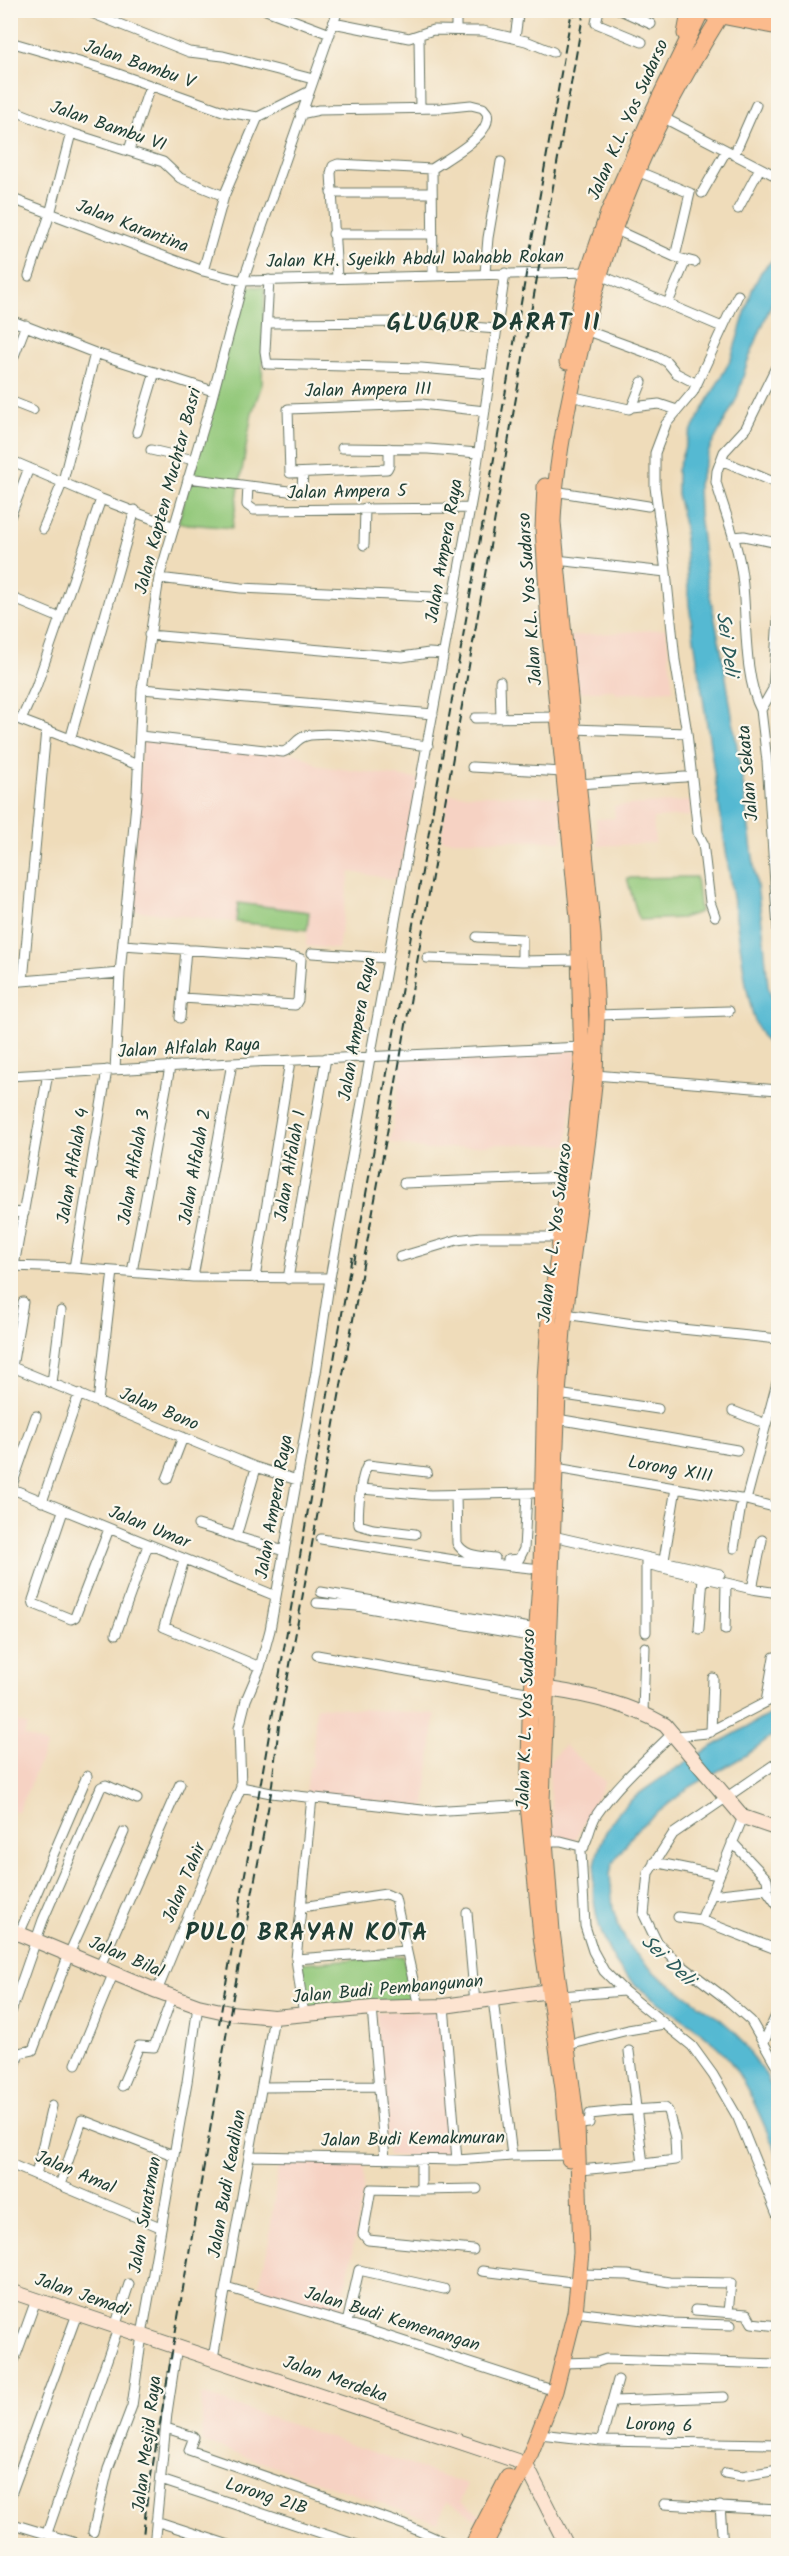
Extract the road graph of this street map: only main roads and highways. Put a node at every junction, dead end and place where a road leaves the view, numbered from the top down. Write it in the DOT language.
graph roads {
  1 [pos="755,10"];
  2 [pos="697,11"];
  3 [pos="722,14"];
  4 [pos="778,17"];
  5 [pos="778,27"];
  6 [pos="594,273"];
  7 [pos="574,823"];
  8 [pos="587,877"];
  9 [pos="580,960"];
  10 [pos="566,1246"];
  11 [pos="550,1467"];
  12 [pos="549,1494"];
  13 [pos="540,1691"];
  14 [pos="556,1993"];
  15 [pos="572,2126"];
  16 [pos="570,2320"];
  17 [pos="551,2390"];
  18 [pos="521,2463"];
  19 [pos="472,2546"];
  20 [pos="484,2546"];
  1 -- 4 [label="main road"];
  2 -- 3 [label="main road"];
  2 -- 6 [label="main road, Jalan K.L. Yos Sudarso"];
  3 -- 5 [label="main road"];
  3 -- 6 [label="main road, Jalan K.L. Yos Sudarso"];
  6 -- 7 [label="main road, Jalan K.L. Yos Sudarso"];
  6 -- 7 [label="main road, Jalan K.L. Yos Sudarso"];
  7 -- 8 [label="main road, Jalan K.L. Yos Sudarso"];
  7 -- 9 [label="main road, Jalan K.L. Yos Sudarso"];
  8 -- 10 [label="main road, Jalan K. L. Yos Sudarso"];
  9 -- 10 [label="main road, Jalan K. L. Yos Sudarso"];
  10 -- 11 [label="main road, Jalan K. L. Yos Sudarso"];
  10 -- 11 [label="main road, Jalan K. L. Yos Sudarso"];
  11 -- 12 [label="main road, Jalan K. L. Yos Sudarso"];
  12 -- 13 [label="main road, Jalan K. L. Yos Sudarso"];
  12 -- 13 [label="main road, Jalan K. L. Yos Sudarso"];
  13 -- 14 [label="main road, Jalan K. L. Yos Sudarso"];
  13 -- 14 [label="main road, Jalan K. L. Yos Sudarso"];
  14 -- 15 [label="main road, Jalan K. L. Yos Sudarso"];
  14 -- 15 [label="main road, Jalan K. L. Yos Sudarso"];
  15 -- 16 [label="main road, Jalan K. L. Yos Sudarso"];
  16 -- 17 [label="main road, Jalan K. L. Yos Sudarso"];
  16 -- 17 [label="main road, Jalan K. L. Yos Sudarso"];
  17 -- 18 [label="main road, Jalan K. L. Yos Sudarso"];
  17 -- 18 [label="main road, Jalan K. L. Yos Sudarso"];
  18 -- 19 [label="main road, Jalan K. L. Yos Sudarso"];
  18 -- 20 [label="main road, Jalan K. L. Yos Sudarso"];
}
